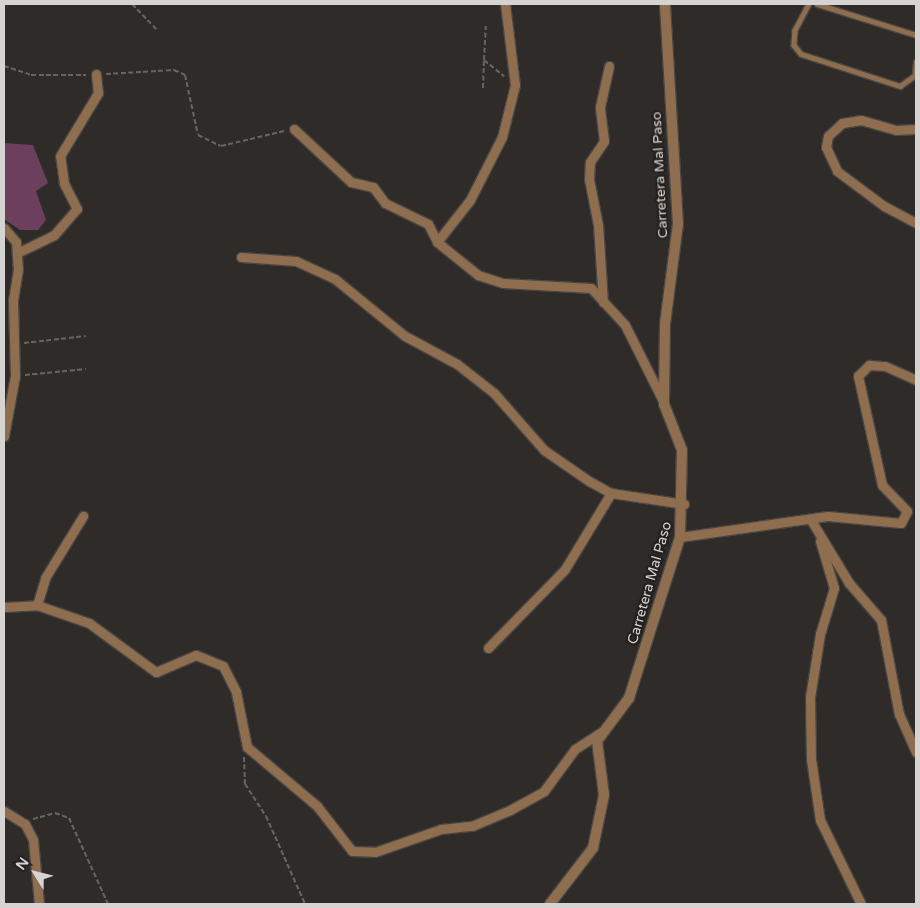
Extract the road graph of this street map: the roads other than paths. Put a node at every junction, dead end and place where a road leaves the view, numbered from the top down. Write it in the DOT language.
graph roads {
  1 [pos="505,4"];
  2 [pos="665,4"];
  3 [pos="809,4"];
  4 [pos="817,4"];
  5 [pos="916,35"];
  6 [pos="916,62"];
  7 [pos="610,66"];
  8 [pos="96,74"];
  9 [pos="294,129"];
  10 [pos="916,129"];
  11 [pos="916,223"];
  12 [pos="4,228"];
  13 [pos="437,242"];
  14 [pos="17,253"];
  15 [pos="241,257"];
  16 [pos="603,302"];
  17 [pos="916,380"];
  18 [pos="664,404"];
  19 [pos="4,436"];
  20 [pos="611,493"];
  21 [pos="684,504"];
  22 [pos="83,516"];
  23 [pos="812,520"];
  24 [pos="680,537"];
  25 [pos="820,541"];
  26 [pos="37,605"];
  27 [pos="4,607"];
  28 [pos="488,648"];
  29 [pos="604,730"];
  30 [pos="916,752"];
  31 [pos="4,811"];
  32 [pos="39,904"];
  33 [pos="550,904"];
  34 [pos="861,904"];
  1 -- 13 [label="street"];
  2 -- 18 [label="street, Carretera Mal Paso"];
  3 -- 6 [label="lane"];
  4 -- 5 [label="lane"];
  7 -- 16 [label="street"];
  8 -- 14 [label="street"];
  9 -- 13 [label="street"];
  10 -- 11 [label="street"];
  12 -- 14 [label="street"];
  13 -- 16 [label="street"];
  14 -- 19 [label="street"];
  15 -- 20 [label="street"];
  16 -- 18 [label="street"];
  17 -- 23 [label="street"];
  18 -- 21 [label="street, Carretera Mal Paso"];
  20 -- 21 [label="street"];
  20 -- 28 [label="street"];
  21 -- 24 [label="street, Carretera Mal Paso"];
  22 -- 26 [label="street"];
  23 -- 24 [label="street"];
  23 -- 25 [label="street"];
  24 -- 29 [label="street, Carretera Mal Paso"];
  25 -- 30 [label="street"];
  25 -- 34 [label="street"];
  26 -- 27 [label="street"];
  26 -- 29 [label="street"];
  29 -- 33 [label="street, Carretera Mal Paso"];
  31 -- 32 [label="street"];
}
